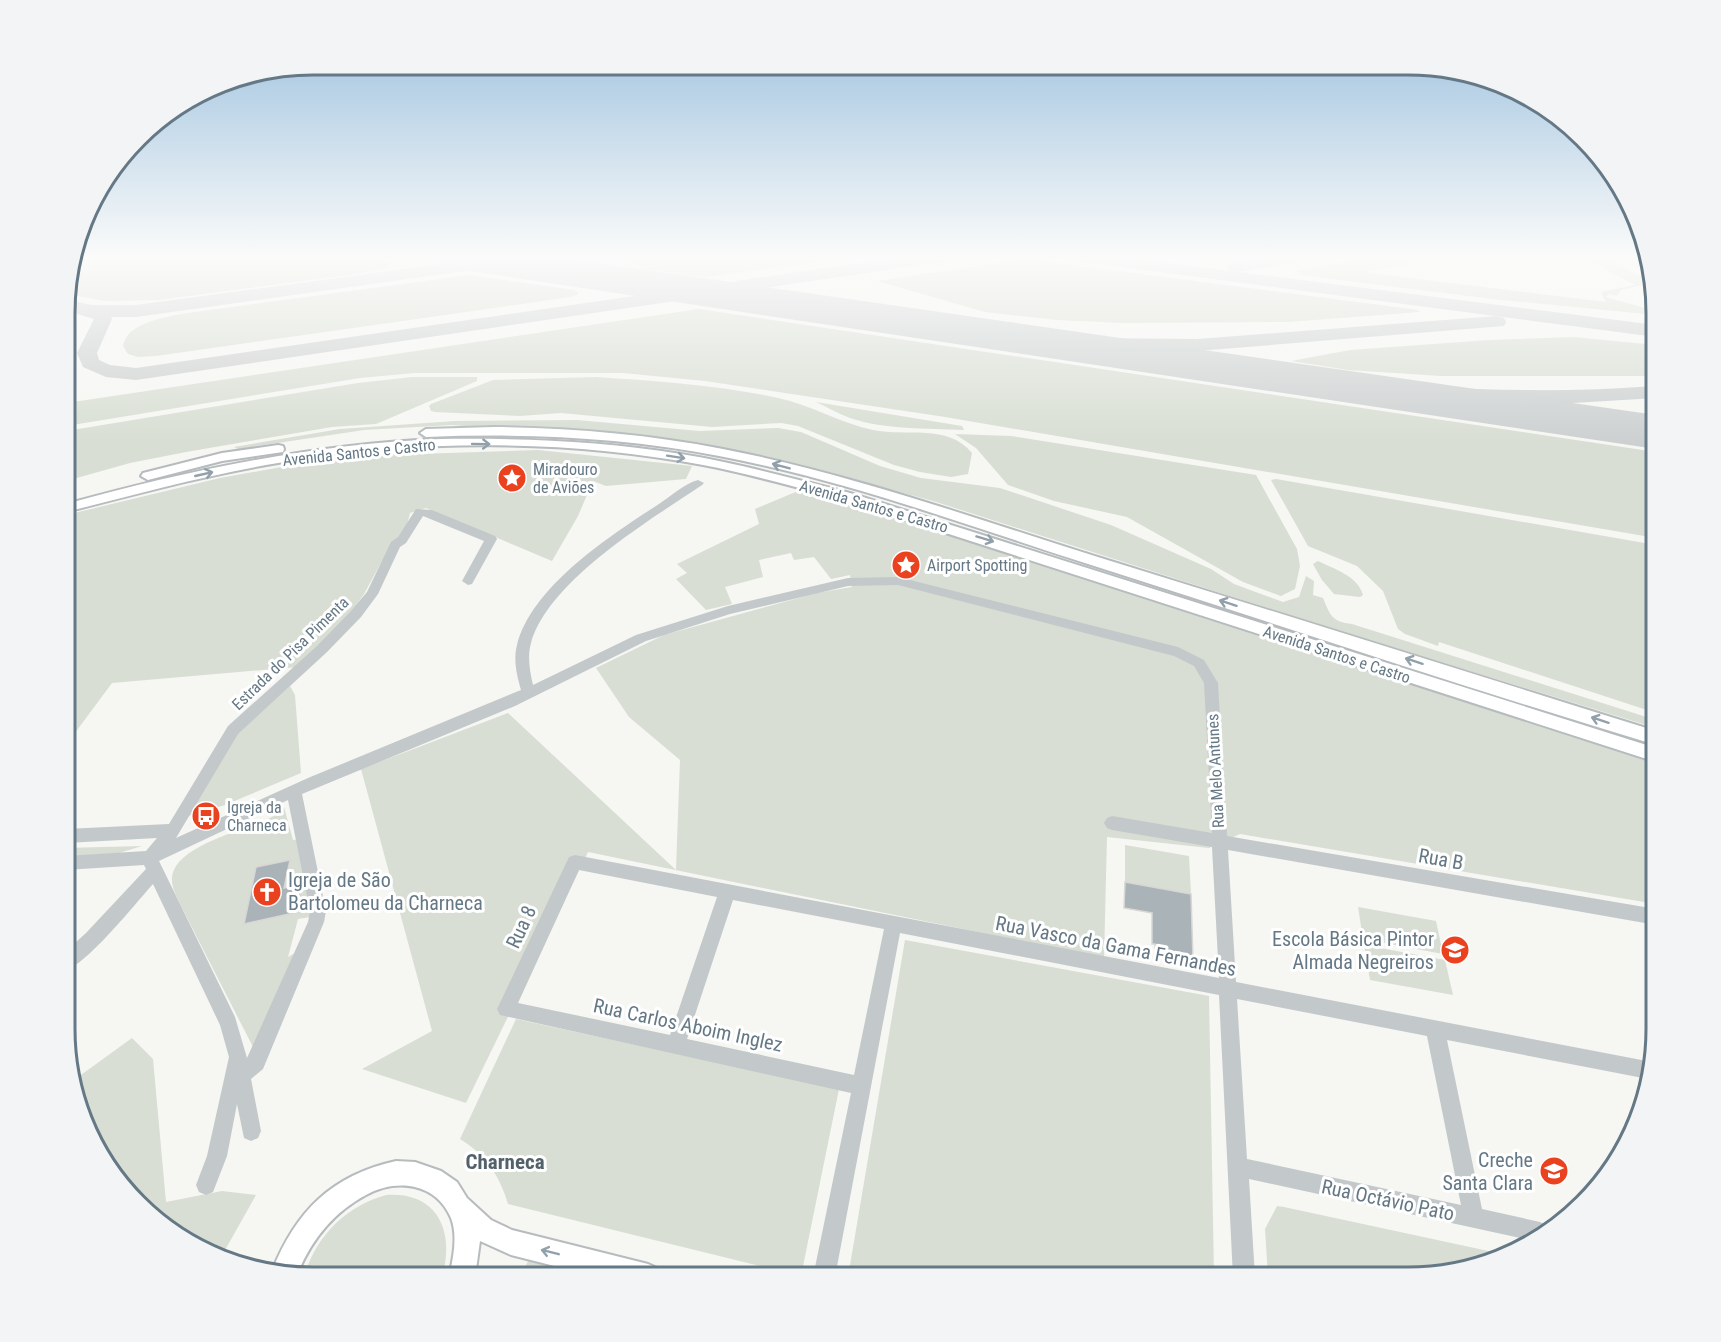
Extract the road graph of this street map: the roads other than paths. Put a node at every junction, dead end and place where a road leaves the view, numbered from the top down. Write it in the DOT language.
graph roads {
  1 [pos="698,483"];
  2 [pos="75,496"];
  3 [pos="75,505"];
  4 [pos="468,581"];
  5 [pos="529,693"];
  6 [pos="1646,735"];
  7 [pos="1646,752"];
  8 [pos="294,791"];
  9 [pos="1113,823"];
  10 [pos="173,830"];
  11 [pos="75,835"];
  12 [pos="1219,842"];
  13 [pos="574,862"];
  14 [pos="75,863"];
  15 [pos="152,865"];
  16 [pos="727,892"];
  17 [pos="1646,915"];
  18 [pos="893,925"];
  19 [pos="75,954"];
  20 [pos="1227,989"];
  21 [pos="506,1009"];
  22 [pos="1435,1028"];
  23 [pos="676,1045"];
  24 [pos="237,1053"];
  25 [pos="1642,1068"];
  26 [pos="240,1077"];
  27 [pos="861,1086"];
  28 [pos="251,1131"];
  29 [pos="1237,1167"];
  30 [pos="206,1185"];
  31 [pos="458,1204"];
  32 [pos="1474,1218"];
  33 [pos="1534,1231"];
  34 [pos="288,1265"];
  35 [pos="463,1267"];
  36 [pos="610,1267"];
  37 [pos="826,1267"];
  38 [pos="1243,1267"];
  1 -- 5 [label="street"];
  6 -- 2 [label="main road, Avenida Santos e Castro, one-way"];
  3 -- 7 [label="main road, Avenida Santos e Castro, one-way"];
  4 -- 10 [label="street, Estrada do Pisa Pimenta"];
  5 -- 8 [label="street"];
  5 -- 12 [label="street, Rua Melo Antunes"];
  8 -- 15 [label="street"];
  8 -- 26 [label="street"];
  9 -- 12 [label="street, Rua B"];
  10 -- 11 [label="street"];
  10 -- 15 [label="street, Estrada do Pisa Pimenta"];
  12 -- 17 [label="street, Rua B"];
  12 -- 20 [label="street, Rua Melo Antunes"];
  13 -- 16 [label="street, Rua Vasco da Gama Fernandes"];
  13 -- 21 [label="street, Rua 8"];
  14 -- 15 [label="street"];
  15 -- 19 [label="street, Estrada do Pisa Pimenta"];
  15 -- 24 [label="street"];
  16 -- 18 [label="street, Rua Vasco da Gama Fernandes"];
  16 -- 23 [label="street"];
  18 -- 20 [label="street, Rua Vasco da Gama Fernandes"];
  18 -- 27 [label="street"];
  20 -- 22 [label="street, Rua Vasco da Gama Fernandes"];
  20 -- 29 [label="street, Rua Melo Antunes"];
  21 -- 23 [label="street, Rua Carlos Aboim Inglez"];
  22 -- 25 [label="street, Rua Vasco da Gama Fernandes"];
  22 -- 32 [label="street"];
  23 -- 27 [label="street, Rua Carlos Aboim Inglez"];
  24 -- 26 [label="street"];
  24 -- 30 [label="street"];
  26 -- 28 [label="street"];
  27 -- 37 [label="street"];
  29 -- 32 [label="street, Rua Octávio Pato"];
  29 -- 38 [label="street, Rua Melo Antunes"];
  31 -- 34 [label="main road"];
  31 -- 35 [label="main road"];
  36 -- 31 [label="main road, one-way"];
  32 -- 33 [label="street, Rua Octávio Pato"];
}
